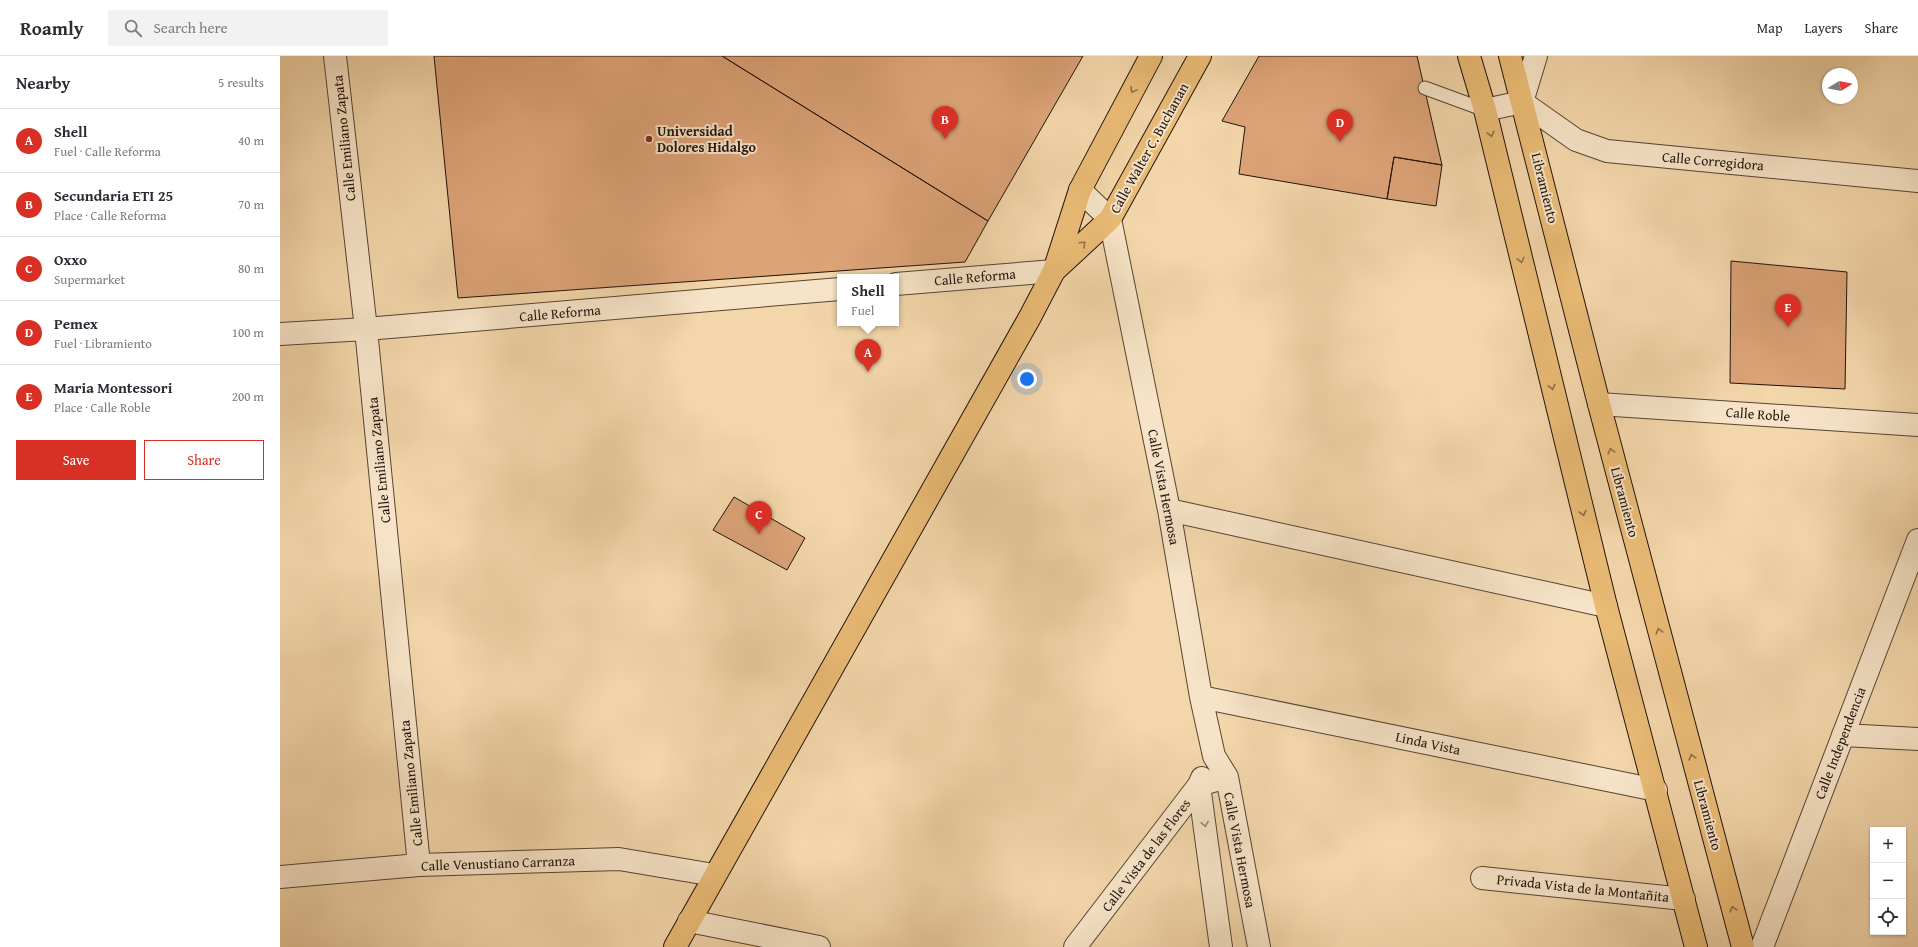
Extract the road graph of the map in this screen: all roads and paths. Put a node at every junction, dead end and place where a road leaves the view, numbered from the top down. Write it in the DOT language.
graph roads {
  1 [pos="335,56"];
  2 [pos="1151,56"];
  3 [pos="1200,56"];
  4 [pos="1470,56"];
  5 [pos="1510,56"];
  6 [pos="1536,56"];
  7 [pos="1425,88"];
  8 [pos="1522,102"];
  9 [pos="1485,110"];
  10 [pos="1918,181"];
  11 [pos="1080,190"];
  12 [pos="1110,219"];
  13 [pos="1054,271"];
  14 [pos="899,284"];
  15 [pos="837,289"];
  16 [pos="366,329"];
  17 [pos="280,334"];
  18 [pos="1599,404"];
  19 [pos="1918,425"];
  20 [pos="1169,510"];
  21 [pos="1918,540"];
  22 [pos="1606,606"];
  23 [pos="1201,697"];
  24 [pos="1844,735"];
  25 [pos="1918,739"];
  26 [pos="1214,756"];
  27 [pos="1227,777"];
  28 [pos="1199,785"];
  29 [pos="1656,790"];
  30 [pos="419,865"];
  31 [pos="714,875"];
  32 [pos="280,877"];
  33 [pos="1482,878"];
  34 [pos="1684,899"];
  35 [pos="689,921"];
  36 [pos="675,947"];
  37 [pos="819,947"];
  38 [pos="1075,947"];
  39 [pos="1221,947"];
  40 [pos="1259,947"];
  41 [pos="1696,947"];
  42 [pos="1743,947"];
  43 [pos="1762,947"];
  1 -- 16 [label="street, Calle Emiliano Zapata"];
  2 -- 11 [label="main road, one-way"];
  3 -- 12 [label="main road, Calle Walter C. Buchanan"];
  4 -- 9 [label="main road"];
  5 -- 8 [label="main road, Libramiento"];
  6 -- 8 [label="street"];
  7 -- 9 [label="lane"];
  8 -- 9 [label="street"];
  8 -- 10 [label="street, Calle Corregidora"];
  8 -- 18 [label="main road, Libramiento"];
  9 -- 22 [label="main road, one-way"];
  11 -- 12 [label="street"];
  11 -- 13 [label="main road"];
  13 -- 12 [label="main road, Calle Walter C. Buchanan, one-way"];
  12 -- 20 [label="street, Calle Vista Hermosa"];
  13 -- 14 [label="street, Calle Reforma"];
  13 -- 31 [label="main road"];
  15 -- 16 [label="street, Calle Reforma"];
  16 -- 17 [label="street, Calle Reforma"];
  16 -- 30 [label="street, Calle Emiliano Zapata"];
  18 -- 19 [label="street, Calle Roble"];
  42 -- 18 [label="main road, Libramiento, one-way"];
  20 -- 22 [label="street"];
  20 -- 23 [label="street, Calle Vista Hermosa"];
  21 -- 24 [label="street, Calle Independencia"];
  22 -- 29 [label="main road"];
  23 -- 26 [label="street, Calle Vista Hermosa"];
  23 -- 29 [label="street, Linda Vista"];
  24 -- 25 [label="street"];
  24 -- 43 [label="street, Calle Independencia"];
  26 -- 27 [label="street, Calle Vista Hermosa"];
  26 -- 28 [label="street"];
  27 -- 28 [label="street, Calle Vista de las Flores"];
  27 -- 40 [label="street, Calle Vista Hermosa"];
  28 -- 38 [label="street, Calle Vista de las Flores"];
  28 -- 39 [label="street, Calle Vista Hermosa, one-way"];
  29 -- 34 [label="main road"];
  30 -- 31 [label="street, Calle Venustiano Carranza"];
  30 -- 32 [label="street, Calle Venustiano Carranza"];
  31 -- 35 [label="main road"];
  33 -- 34 [label="street, Privada Vista de la Montañita"];
  34 -- 41 [label="main road"];
  35 -- 36 [label="main road"];
  35 -- 37 [label="street"];
}
